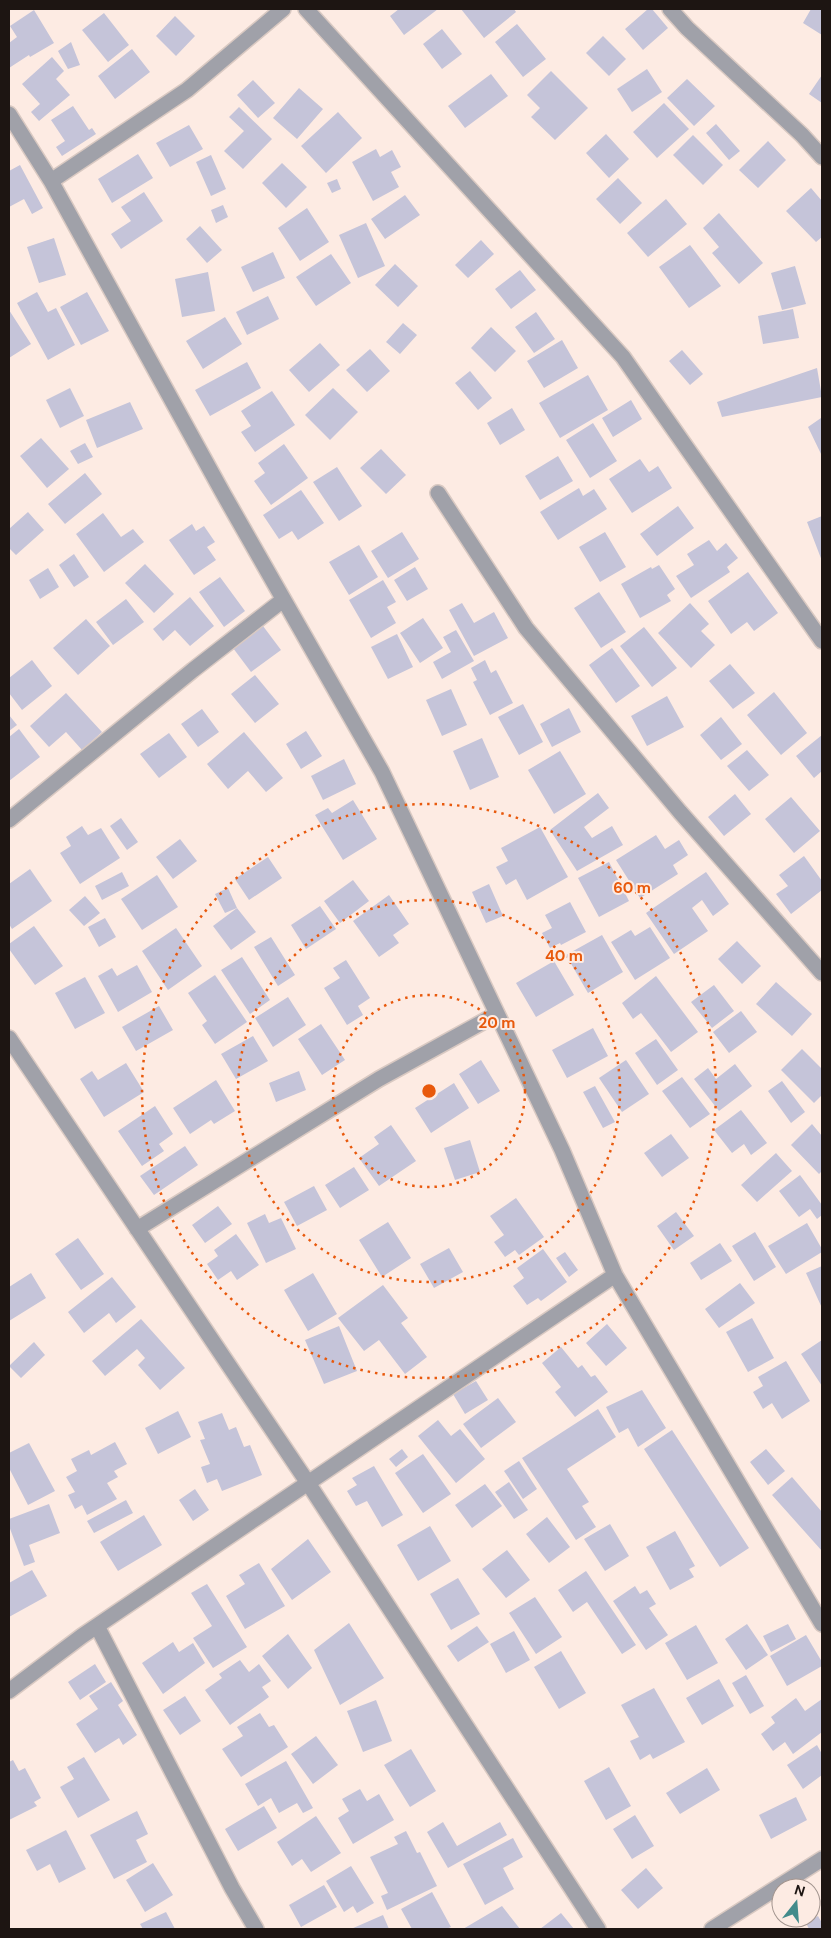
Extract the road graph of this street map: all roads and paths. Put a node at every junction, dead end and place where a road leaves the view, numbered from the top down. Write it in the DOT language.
graph roads {
  1 [pos="283,9"];
  2 [pos="306,9"];
  3 [pos="670,9"];
  4 [pos="9,114"];
  5 [pos="822,157"];
  6 [pos="51,181"];
  7 [pos="438,493"];
  8 [pos="283,600"];
  9 [pos="822,641"];
  10 [pos="9,820"];
  11 [pos="822,973"];
  12 [pos="498,1014"];
  13 [pos="9,1038"];
  14 [pos="137,1229"];
  15 [pos="615,1275"];
  16 [pos="308,1483"];
  17 [pos="822,1624"];
  18 [pos="98,1626"];
  19 [pos="11,1685"];
  20 [pos="822,1859"];
  21 [pos="256,1929"];
  22 [pos="598,1929"];
  23 [pos="712,1929"];
  1 -- 6 [label="street"];
  2 -- 9 [label="street"];
  3 -- 5 [label="street"];
  4 -- 6 [label="street"];
  6 -- 8 [label="street"];
  7 -- 11 [label="street"];
  8 -- 10 [label="street"];
  8 -- 12 [label="street"];
  12 -- 14 [label="street"];
  12 -- 15 [label="street"];
  13 -- 14 [label="street"];
  14 -- 16 [label="street"];
  15 -- 16 [label="street"];
  15 -- 17 [label="street"];
  16 -- 18 [label="street"];
  16 -- 22 [label="street"];
  18 -- 19 [label="street"];
  18 -- 21 [label="street"];
  20 -- 23 [label="street"];
}
